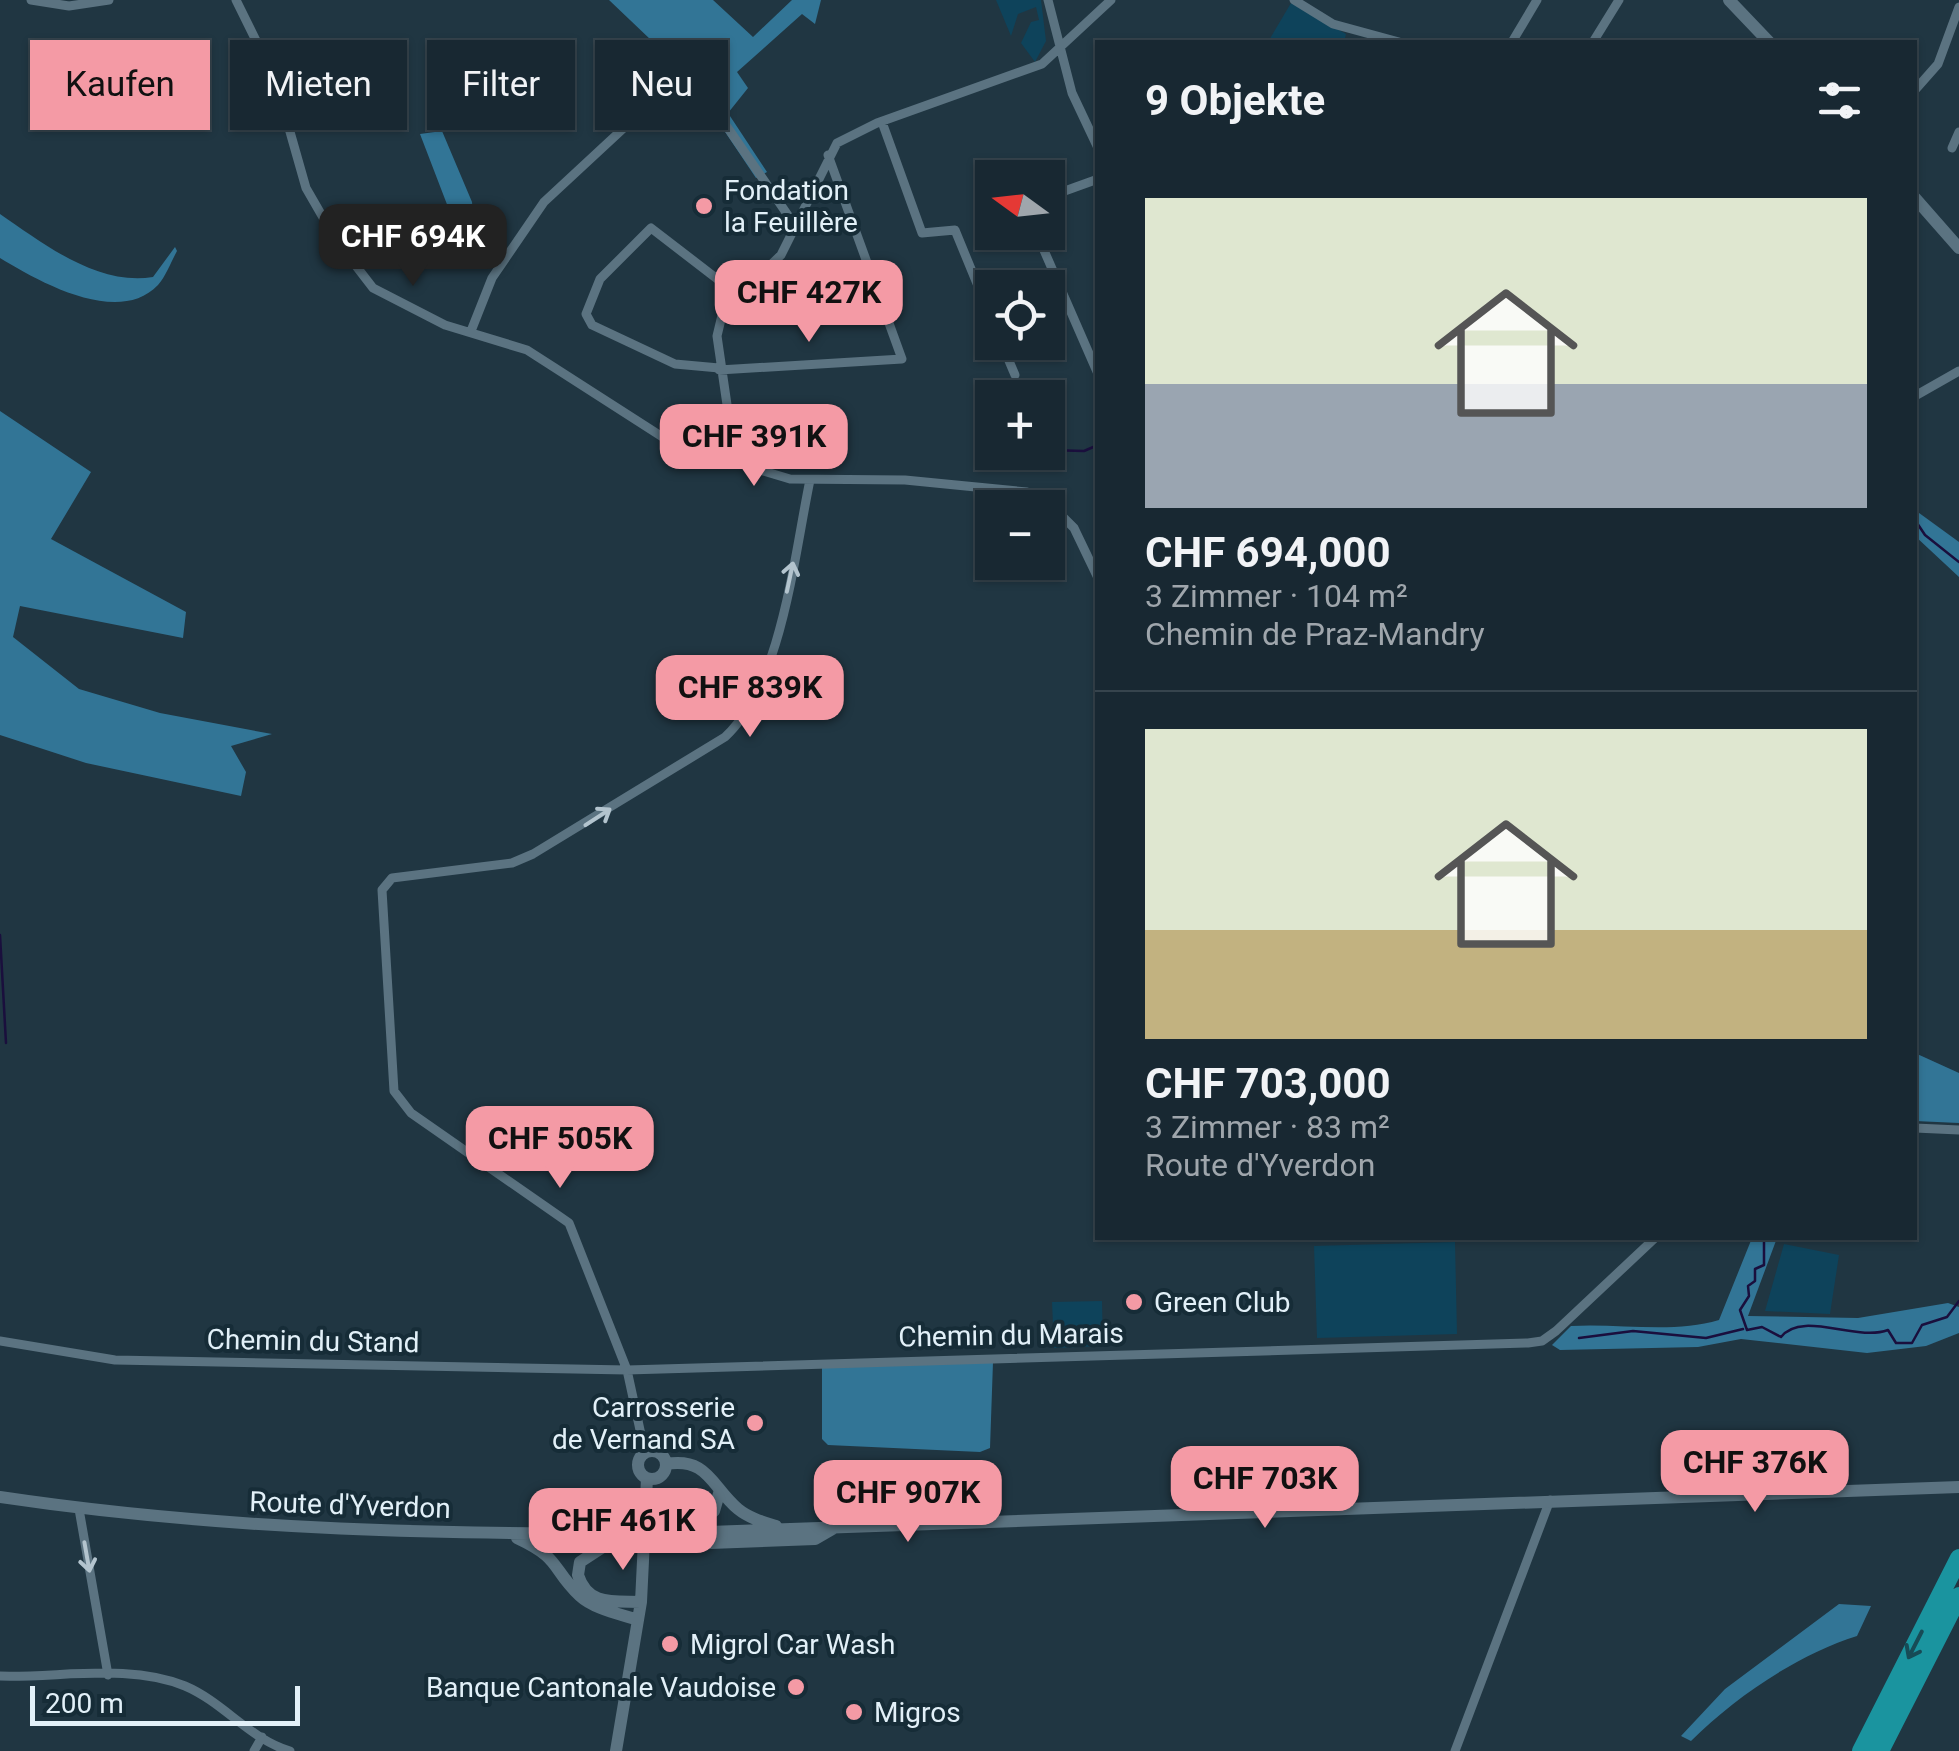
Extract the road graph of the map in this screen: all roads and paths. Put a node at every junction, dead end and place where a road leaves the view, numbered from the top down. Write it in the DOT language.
graph roads {
  1 [pos="31,0"];
  2 [pos="109,0"];
  3 [pos="236,0"];
  4 [pos="1048,0"];
  5 [pos="1111,0"];
  6 [pos="1294,0"];
  7 [pos="1537,0"];
  8 [pos="1619,0"];
  9 [pos="1729,0"];
  10 [pos="1959,7"];
  11 [pos="1391,40"];
  12 [pos="1513,40"];
  13 [pos="1595,40"];
  14 [pos="1766,40"];
  15 [pos="1062,45"];
  16 [pos="1917,88"];
  17 [pos="882,122"];
  18 [pos="1959,132"];
  19 [pos="1095,142"];
  20 [pos="1952,148"];
  21 [pos="828,155"];
  22 [pos="1095,181"];
  23 [pos="1065,191"];
  24 [pos="1918,207"];
  25 [pos="796,227"];
  26 [pos="1959,248"];
  27 [pos="1044,250"];
  28 [pos="975,279"];
  29 [pos="738,295"];
  30 [pos="471,331"];
  31 [pos="1009,360"];
  32 [pos="1095,367"];
  33 [pos="719,369"];
  34 [pos="1959,371"];
  35 [pos="1014,374"];
  36 [pos="1917,395"];
  37 [pos="732,438"];
  38 [pos="810,480"];
  39 [pos="1095,572"];
  40 [pos="1917,1128"];
  41 [pos="1959,1130"];
  42 [pos="1652,1240"];
  43 [pos="0,1341"];
  44 [pos="627,1370"];
  45 [pos="645,1453"];
  46 [pos="666,1464"];
  47 [pos="647,1478"];
  48 [pos="1959,1487"];
  49 [pos="720,1490"];
  50 [pos="0,1498"];
  51 [pos="1550,1500"];
  52 [pos="79,1509"];
  53 [pos="836,1528"];
  54 [pos="783,1529"];
  55 [pos="682,1533"];
  56 [pos="510,1535"];
  57 [pos="1959,1558"];
  58 [pos="1959,1596"];
  59 [pos="641,1602"];
  60 [pos="638,1620"];
  61 [pos="108,1674"];
  62 [pos="0,1676"];
  63 [pos="262,1737"];
  64 [pos="254,1751"];
  65 [pos="290,1751"];
  66 [pos="616,1751"];
  67 [pos="1455,1751"];
  68 [pos="1861,1751"];
  69 [pos="1880,1751"];
  1 -- 2 [label="street"];
  3 -- 30 [label="street"];
  4 -- 15 [label="street"];
  5 -- 15 [label="street"];
  6 -- 11 [label="street"];
  7 -- 12 [label="street"];
  8 -- 13 [label="street"];
  9 -- 14 [label="main road"];
  10 -- 16 [label="street"];
  15 -- 17 [label="street"];
  15 -- 19 [label="street"];
  17 -- 21 [label="street"];
  17 -- 28 [label="street"];
  18 -- 20 [label="street"];
  21 -- 25 [label="street"];
  21 -- 33 [label="street"];
  22 -- 23 [label="street"];
  24 -- 26 [label="main road"];
  25 -- 29 [label="street"];
  25 -- 30 [label="street"];
  27 -- 32 [label="street"];
  29 -- 33 [label="street"];
  29 -- 33 [label="street"];
  30 -- 37 [label="street"];
  31 -- 35 [label="street"];
  33 -- 37 [label="street"];
  34 -- 36 [label="street"];
  37 -- 38 [label="street"];
  38 -- 39 [label="street"];
  44 -- 38 [label="street, one-way"];
  40 -- 41 [label="street"];
  42 -- 44 [label="street, Chemin du Marais"];
  43 -- 44 [label="street, Chemin du Stand"];
  44 -- 45 [label="street"];
  45 -- 46 [label="main road"];
  45 -- 47 [label="main road"];
  46 -- 47 [label="main road"];
  46 -- 49 [label="main road"];
  47 -- 59 [label="main road"];
  48 -- 51 [label="main road, Route d'Yverdon"];
  49 -- 54 [label="main road"];
  49 -- 55 [label="main road"];
  50 -- 52 [label="main road, Route d'Yverdon"];
  51 -- 53 [label="main road, Route d'Yverdon"];
  51 -- 67 [label="street"];
  52 -- 56 [label="main road, Route d'Yverdon"];
  52 -- 61 [label="street, one-way"];
  53 -- 54 [label="main road, Route d'Yverdon"];
  53 -- 59 [label="main road"];
  54 -- 55 [label="main road, Route d'Yverdon"];
  55 -- 56 [label="main road, Route d'Yverdon"];
  56 -- 60 [label="main road"];
  57 -- 68 [label="highway, one-way"];
  58 -- 69 [label="highway"];
  59 -- 60 [label="main road"];
  60 -- 66 [label="main road"];
  61 -- 62 [label="street"];
  61 -- 63 [label="street"];
  63 -- 64 [label="street"];
  63 -- 65 [label="street"];
}
